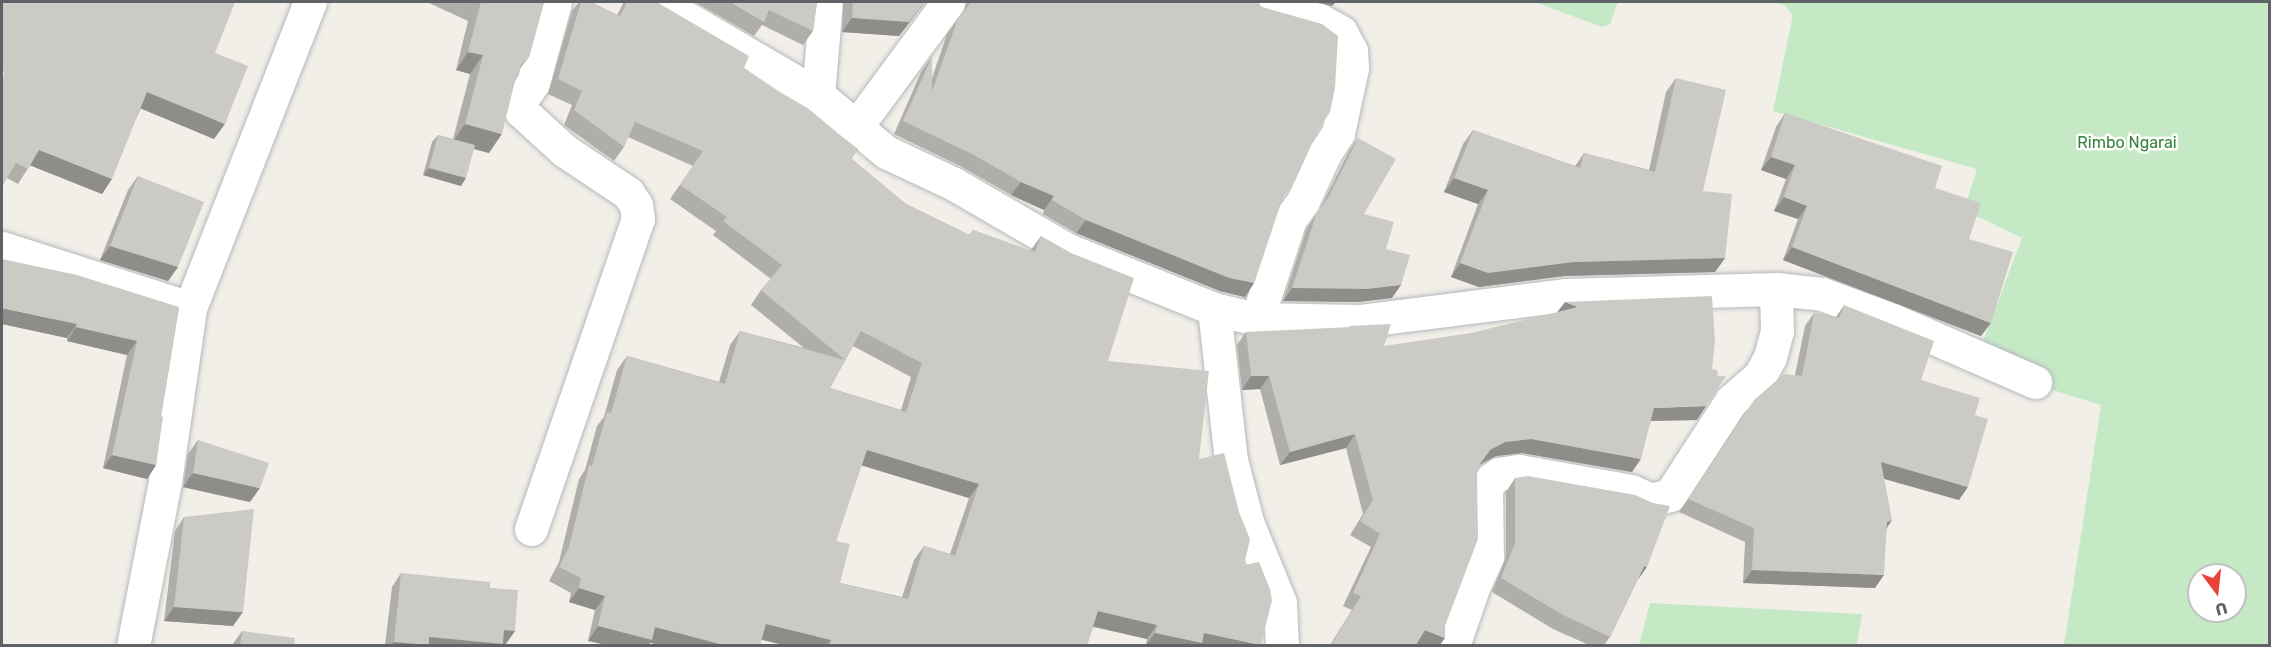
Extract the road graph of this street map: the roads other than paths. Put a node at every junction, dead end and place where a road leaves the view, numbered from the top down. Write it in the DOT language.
graph roads {
  1 [pos="310,2"];
  2 [pos="555,2"];
  3 [pos="659,2"];
  4 [pos="826,2"];
  5 [pos="948,2"];
  6 [pos="1264,8"];
  7 [pos="818,95"];
  8 [pos="856,127"];
  9 [pos="2,248"];
  10 [pos="1776,289"];
  11 [pos="190,308"];
  12 [pos="1214,309"];
  13 [pos="1257,319"];
  14 [pos="2035,382"];
  15 [pos="531,529"];
  16 [pos="133,645"];
  17 [pos="1282,645"];
  18 [pos="1453,645"];
  1 -- 11 [label="street"];
  2 -- 15 [label="street"];
  3 -- 7 [label="street"];
  4 -- 7 [label="street"];
  5 -- 8 [label="street"];
  6 -- 13 [label="street"];
  7 -- 8 [label="street"];
  8 -- 12 [label="street"];
  9 -- 11 [label="street"];
  10 -- 13 [label="street"];
  10 -- 14 [label="street"];
  10 -- 18 [label="street"];
  11 -- 16 [label="street"];
  12 -- 13 [label="street"];
  12 -- 17 [label="street"];
}
